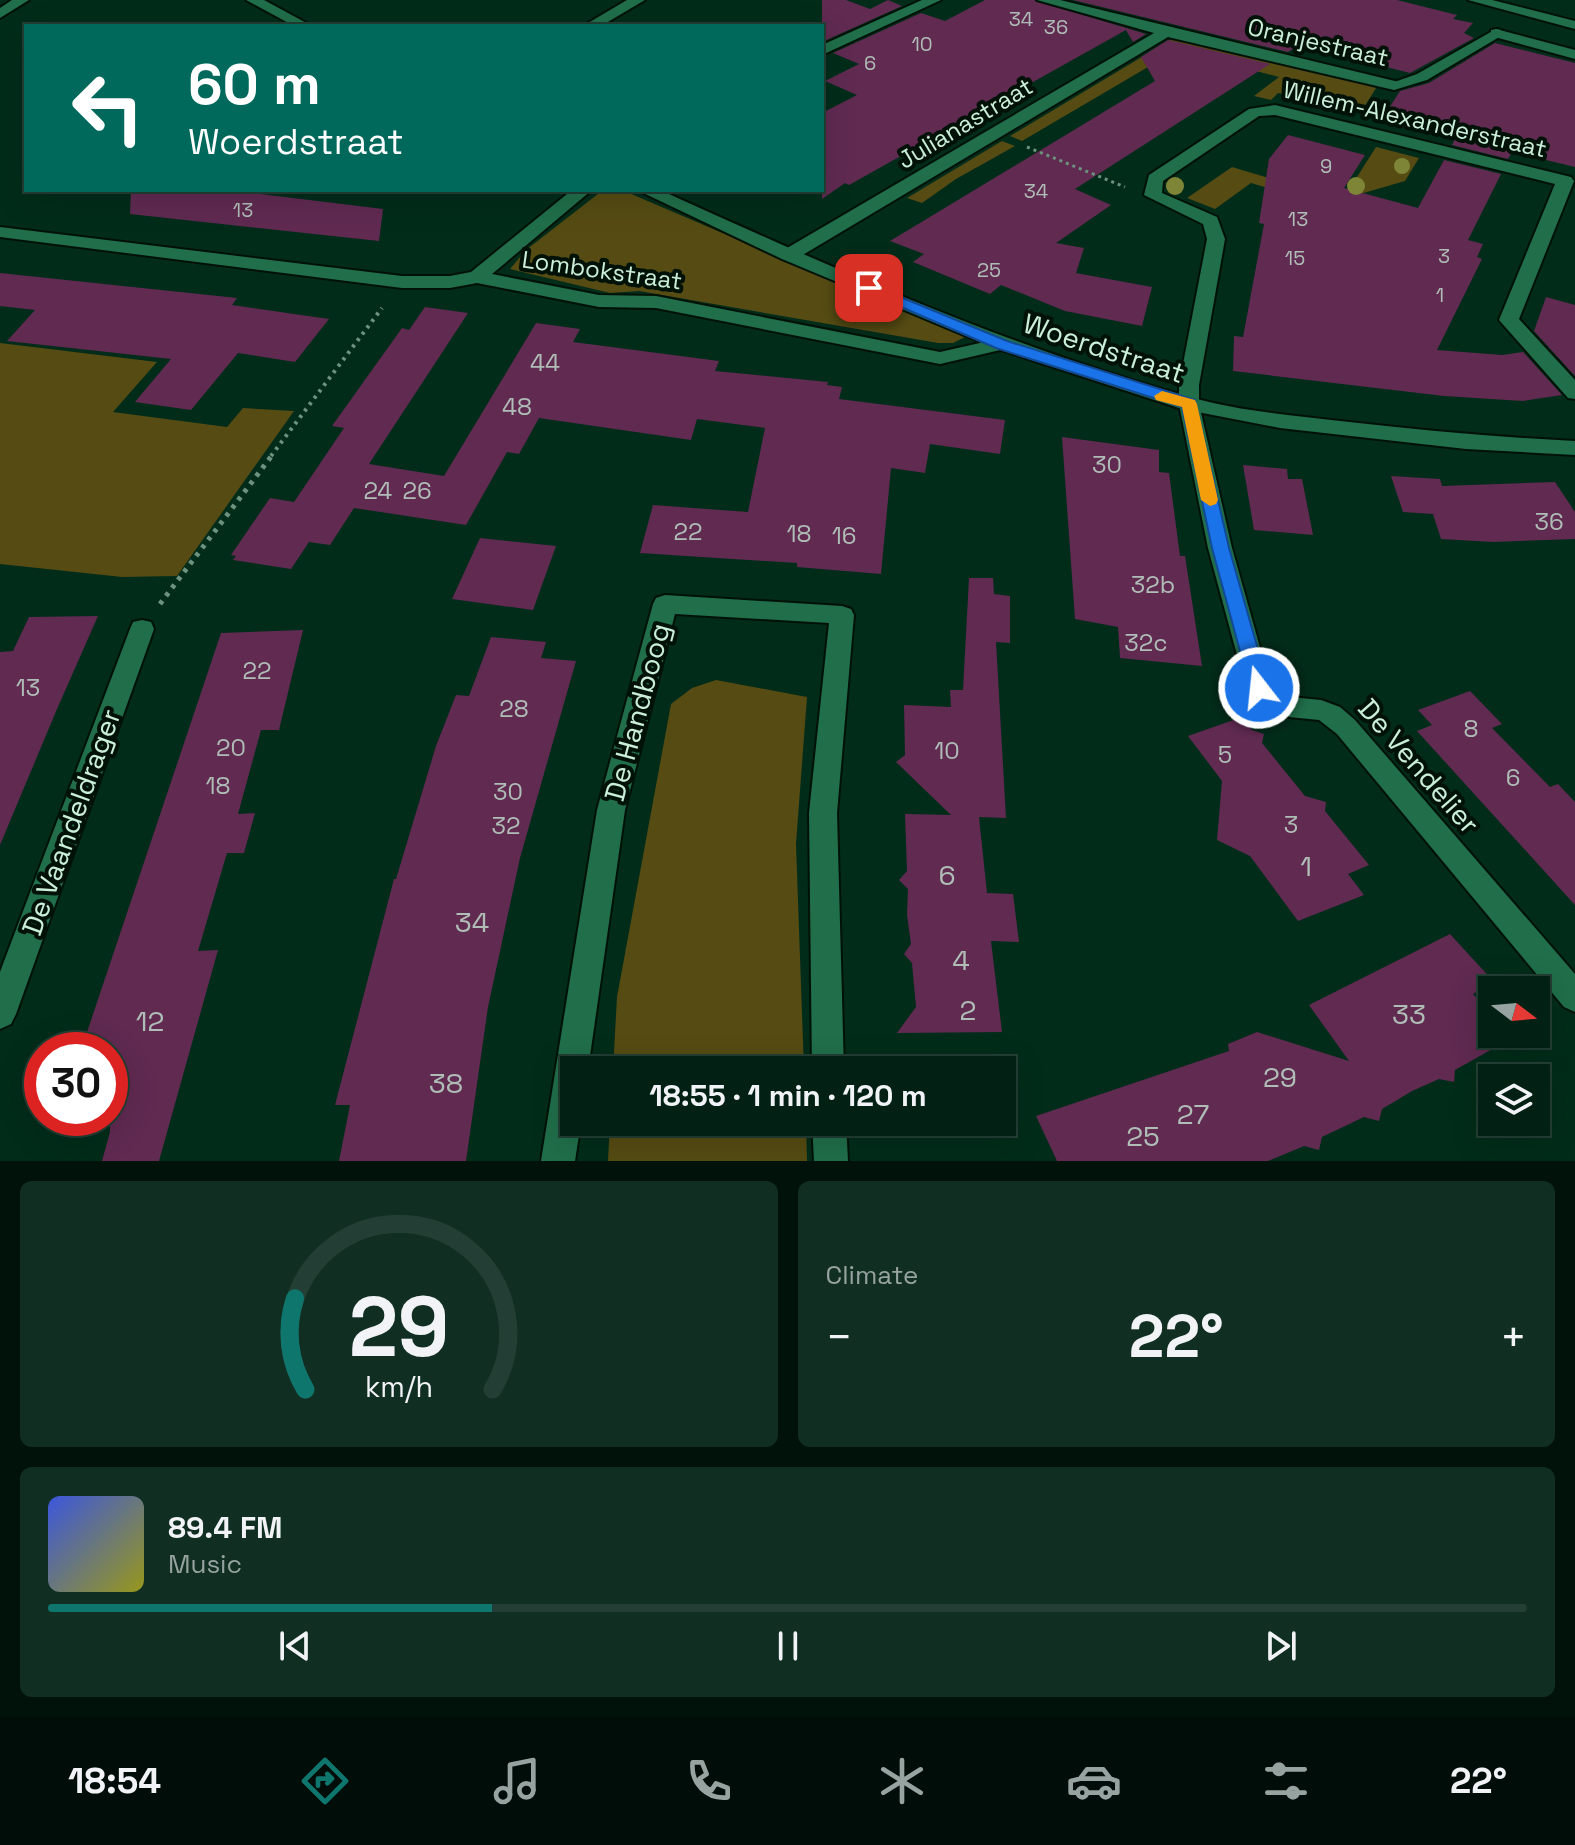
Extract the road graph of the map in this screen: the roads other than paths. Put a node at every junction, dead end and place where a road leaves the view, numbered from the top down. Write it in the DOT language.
graph roads {
  1 [pos="22,0"];
  2 [pos="638,0"];
  3 [pos="934,0"];
  4 [pos="1044,0"];
  5 [pos="1475,0"];
  6 [pos="261,1"];
  7 [pos="1520,11"];
  8 [pos="0,14"];
  9 [pos="301,24"];
  10 [pos="594,24"];
  11 [pos="1575,25"];
  12 [pos="1166,32"];
  13 [pos="1496,33"];
  14 [pos="1556,48"];
  15 [pos="824,50"];
  16 [pos="1575,55"];
  17 [pos="1570,182"];
  18 [pos="581,192"];
  19 [pos="650,192"];
  20 [pos="0,232"];
  21 [pos="789,255"];
  22 [pos="477,277"];
  23 [pos="1002,344"];
  24 [pos="1575,393"];
  25 [pos="1189,404"];
  26 [pos="1575,448"];
  27 [pos="142,629"];
  28 [pos="1575,997"];
  29 [pos="0,1014"];
  30 [pos="574,1056"];
  31 [pos="828,1056"];
  32 [pos="562,1136"];
  33 [pos="830,1136"];
  34 [pos="558,1161"];
  35 [pos="831,1161"];
  1 -- 8 [label="street"];
  2 -- 10 [label="street"];
  3 -- 15 [label="street"];
  4 -- 12 [label="street, Oranjestraat"];
  5 -- 7 [label="street"];
  6 -- 9 [label="street"];
  7 -- 11 [label="street"];
  7 -- 13 [label="street"];
  11 -- 14 [label="street"];
  12 -- 13 [label="street, Oranjestraat"];
  12 -- 21 [label="street, Julianastraat"];
  13 -- 14 [label="street"];
  14 -- 16 [label="street"];
  17 -- 24 [label="street, Willem-Alexanderstraat"];
  17 -- 25 [label="street, Willem-Alexanderstraat"];
  18 -- 22 [label="street"];
  19 -- 21 [label="street, Woerdstraat"];
  20 -- 22 [label="street, Lombokstraat"];
  21 -- 23 [label="street, Woerdstraat"];
  22 -- 23 [label="street, Lombokstraat"];
  23 -- 25 [label="street, Woerdstraat"];
  25 -- 26 [label="street, Woerdstraat"];
  25 -- 28 [label="street, De Vendelier"];
  27 -- 29 [label="street, De Vaandeldrager"];
  30 -- 31 [label="street, De Handboog"];
  32 -- 34 [label="street, De Handboog"];
  33 -- 35 [label="street"];
}
